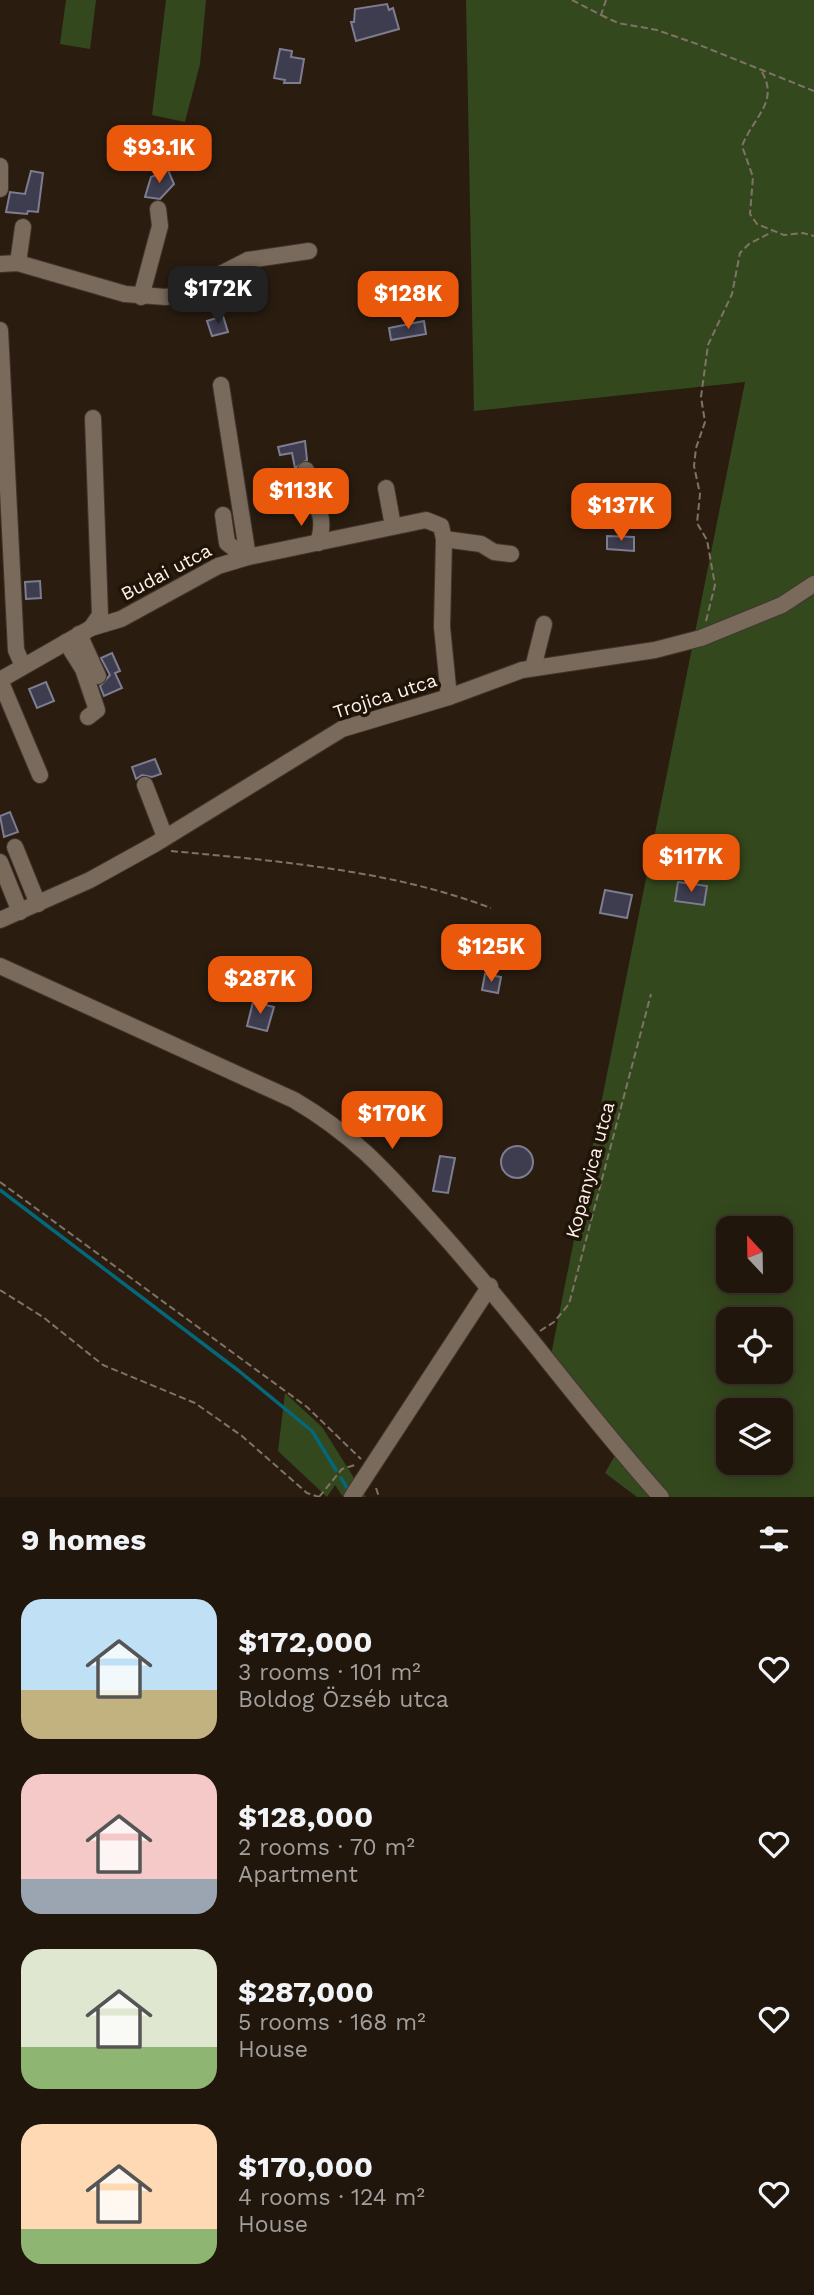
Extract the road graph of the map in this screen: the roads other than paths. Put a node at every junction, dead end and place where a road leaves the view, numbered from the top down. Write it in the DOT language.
graph roads {
  1 [pos="0,166"];
  2 [pos="0,189"];
  3 [pos="158,209"];
  4 [pos="23,227"];
  5 [pos="309,251"];
  6 [pos="18,263"];
  7 [pos="0,264"];
  8 [pos="141,297"];
  9 [pos="0,330"];
  10 [pos="222,385"];
  11 [pos="93,418"];
  12 [pos="306,470"];
  13 [pos="386,488"];
  14 [pos="223,515"];
  15 [pos="393,526"];
  16 [pos="444,539"];
  17 [pos="318,543"];
  18 [pos="248,554"];
  19 [pos="511,554"];
  20 [pos="813,585"];
  21 [pos="544,624"];
  22 [pos="79,634"];
  23 [pos="23,666"];
  24 [pos="533,668"];
  25 [pos="98,676"];
  26 [pos="0,680"];
  27 [pos="449,696"];
  28 [pos="88,716"];
  29 [pos="40,775"];
  30 [pos="145,785"];
  31 [pos="160,840"];
  32 [pos="15,847"];
  33 [pos="1,862"];
  34 [pos="38,904"];
  35 [pos="20,912"];
  36 [pos="0,920"];
  37 [pos="0,966"];
  38 [pos="490,1286"];
  39 [pos="352,1497"];
  40 [pos="662,1497"];
  1 -- 2 [label="street"];
  3 -- 8 [label="street"];
  4 -- 6 [label="street"];
  5 -- 8 [label="street"];
  6 -- 7 [label="street"];
  6 -- 8 [label="street"];
  9 -- 23 [label="street"];
  10 -- 18 [label="street"];
  11 -- 22 [label="street"];
  12 -- 17 [label="street"];
  13 -- 15 [label="street"];
  14 -- 18 [label="street"];
  15 -- 16 [label="street, Budai utca"];
  15 -- 17 [label="street, Budai utca"];
  16 -- 19 [label="street"];
  16 -- 27 [label="street"];
  17 -- 18 [label="street, Budai utca"];
  18 -- 22 [label="street, Budai utca"];
  20 -- 24 [label="street, Trojica utca"];
  21 -- 24 [label="street"];
  22 -- 23 [label="street, Budai utca"];
  22 -- 25 [label="street"];
  22 -- 28 [label="street"];
  23 -- 26 [label="street, Budai utca"];
  24 -- 27 [label="street, Trojica utca"];
  26 -- 29 [label="street"];
  27 -- 31 [label="street, Trojica utca"];
  30 -- 31 [label="street"];
  31 -- 34 [label="street, Trojica utca"];
  32 -- 34 [label="street"];
  33 -- 35 [label="street"];
  34 -- 35 [label="street, Trojica utca"];
  35 -- 36 [label="street, Trojica utca"];
  37 -- 38 [label="street"];
  38 -- 39 [label="street"];
  38 -- 40 [label="street"];
}
